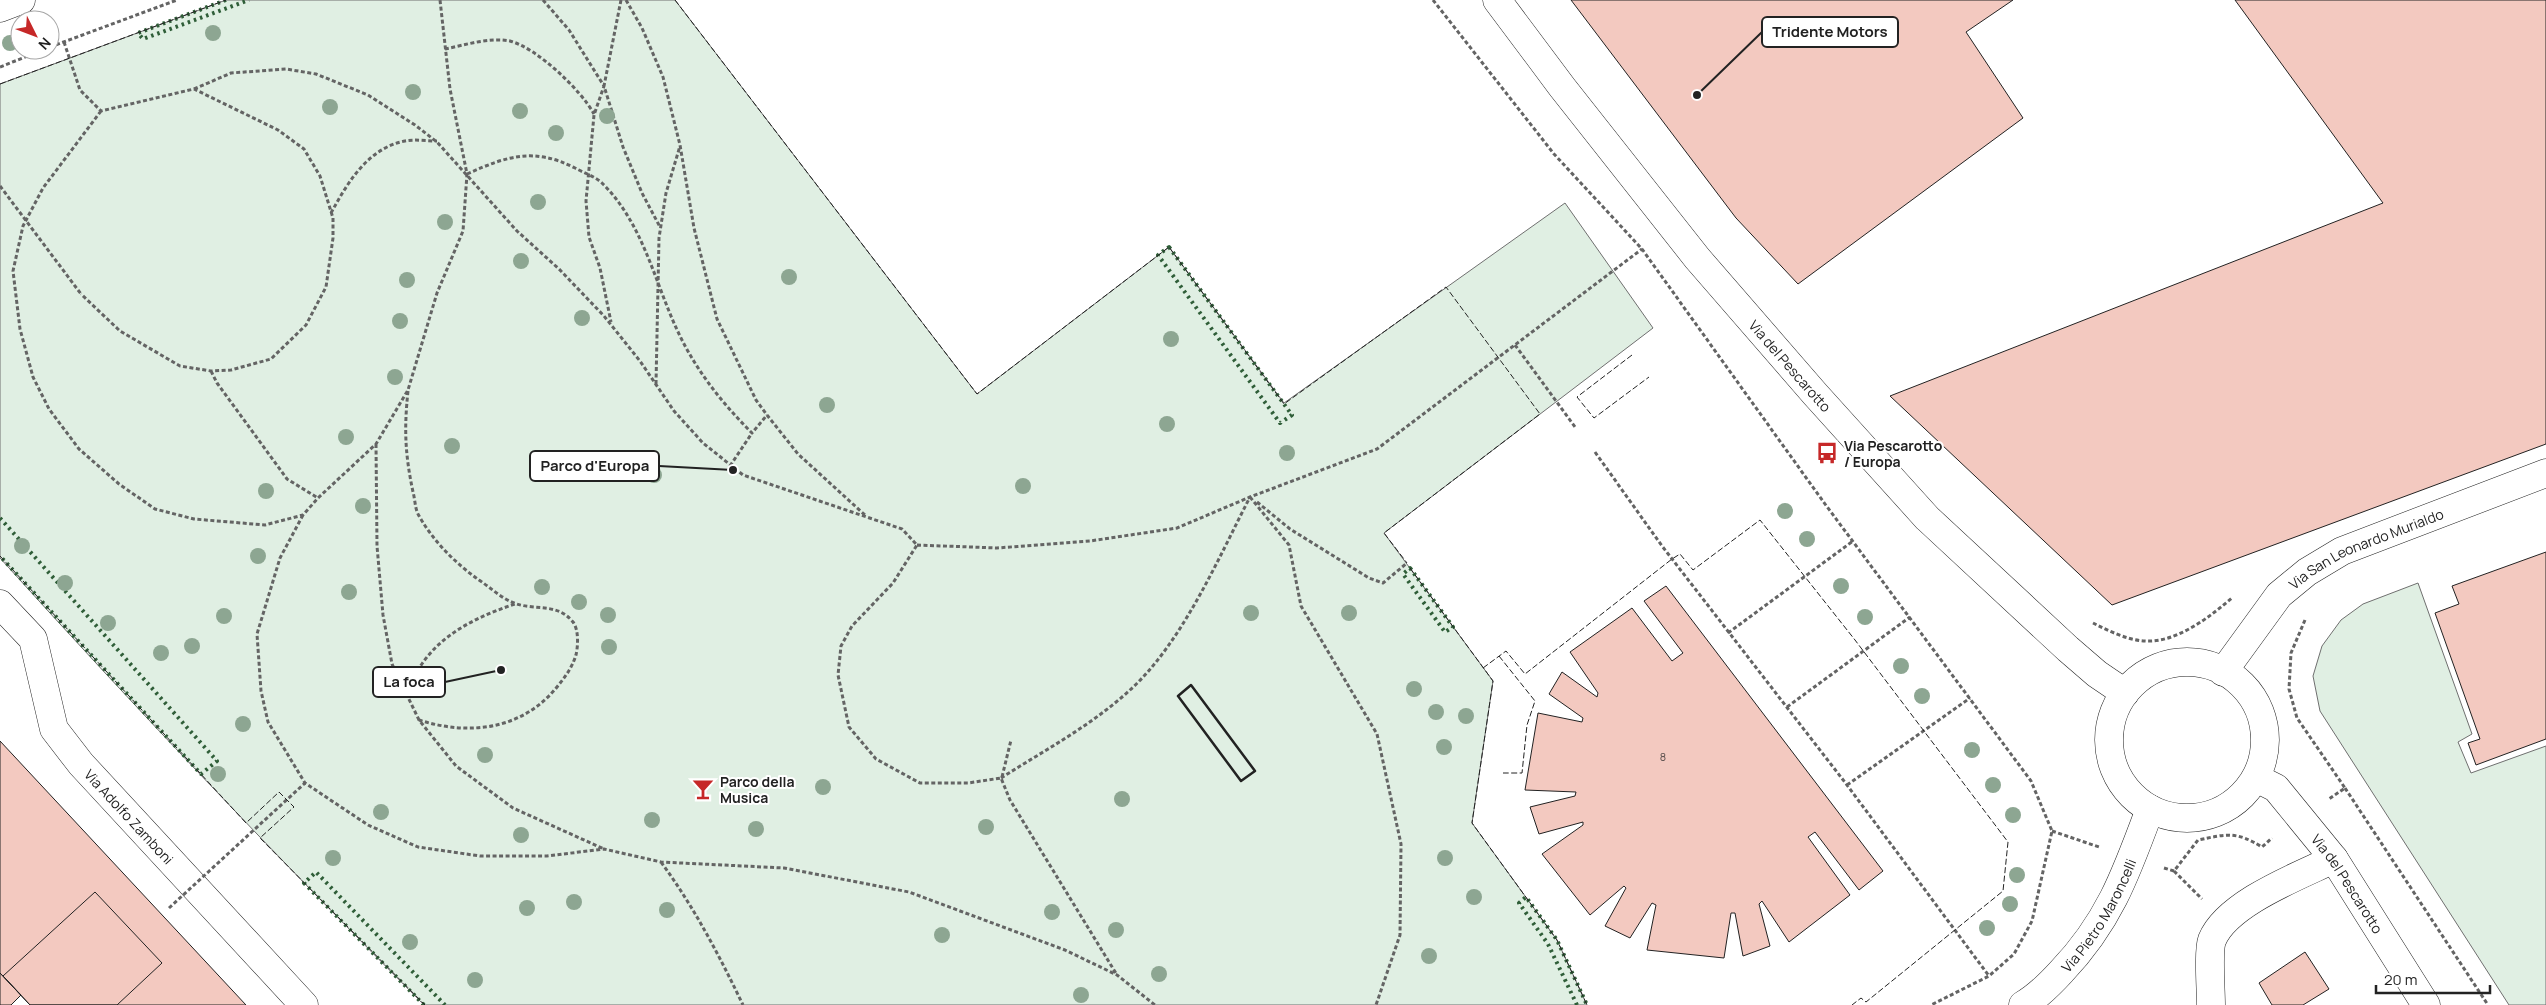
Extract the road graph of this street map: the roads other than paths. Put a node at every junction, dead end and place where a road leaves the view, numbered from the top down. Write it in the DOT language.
graph roads {
  1 [pos="21,0"];
  2 [pos="1497,0"];
  3 [pos="0,8"];
  4 [pos="2546,473"];
  5 [pos="0,604"];
  6 [pos="2224,672"];
  7 [pos="2125,693"];
  8 [pos="2256,778"];
  9 [pos="2150,810"];
  10 [pos="2334,860"];
  11 [pos="304,1005"];
  12 [pos="2023,1005"];
  13 [pos="2212,1005"];
  14 [pos="2426,1005"];
  1 -- 3 [label="street"];
  2 -- 7 [label="street, Via del Pescarotto"];
  4 -- 6 [label="street, Via San Leonardo Murialdo"];
  5 -- 11 [label="street, Via Adolfo Zamboni"];
  6 -- 7 [label="street"];
  6 -- 8 [label="street"];
  7 -- 9 [label="street"];
  8 -- 9 [label="street"];
  8 -- 10 [label="street, Via del Pescarotto"];
  9 -- 12 [label="street, Via Pietro Maroncelli"];
  10 -- 13 [label="street"];
  10 -- 14 [label="street, Via del Pescarotto"];
}
